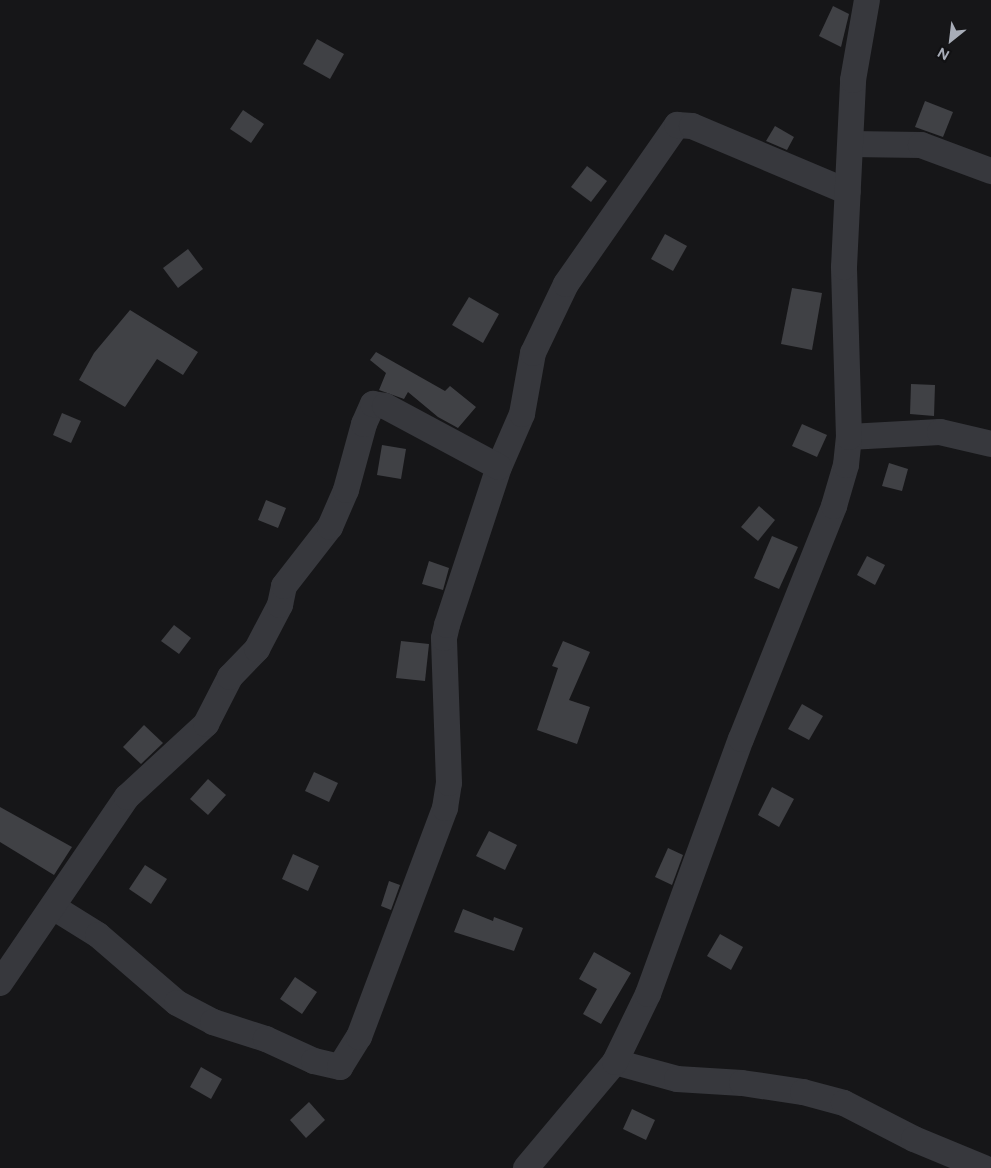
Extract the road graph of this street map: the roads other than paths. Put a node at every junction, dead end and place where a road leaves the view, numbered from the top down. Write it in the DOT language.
graph roads {
  1 [pos="867,0"];
  2 [pos="851,144"];
  3 [pos="991,171"];
  4 [pos="848,192"];
  5 [pos="849,437"];
  6 [pos="991,444"];
  7 [pos="499,467"];
  8 [pos="53,907"];
  9 [pos="0,983"];
  10 [pos="615,1062"];
  11 [pos="526,1168"];
  12 [pos="984,1168"];
  1 -- 2 [label="street"];
  2 -- 3 [label="street"];
  2 -- 4 [label="street"];
  4 -- 5 [label="street"];
  4 -- 7 [label="street"];
  5 -- 6 [label="street"];
  5 -- 10 [label="street"];
  7 -- 8 [label="street"];
  7 -- 8 [label="street"];
  8 -- 9 [label="street"];
  10 -- 11 [label="street"];
  10 -- 12 [label="street"];
}
